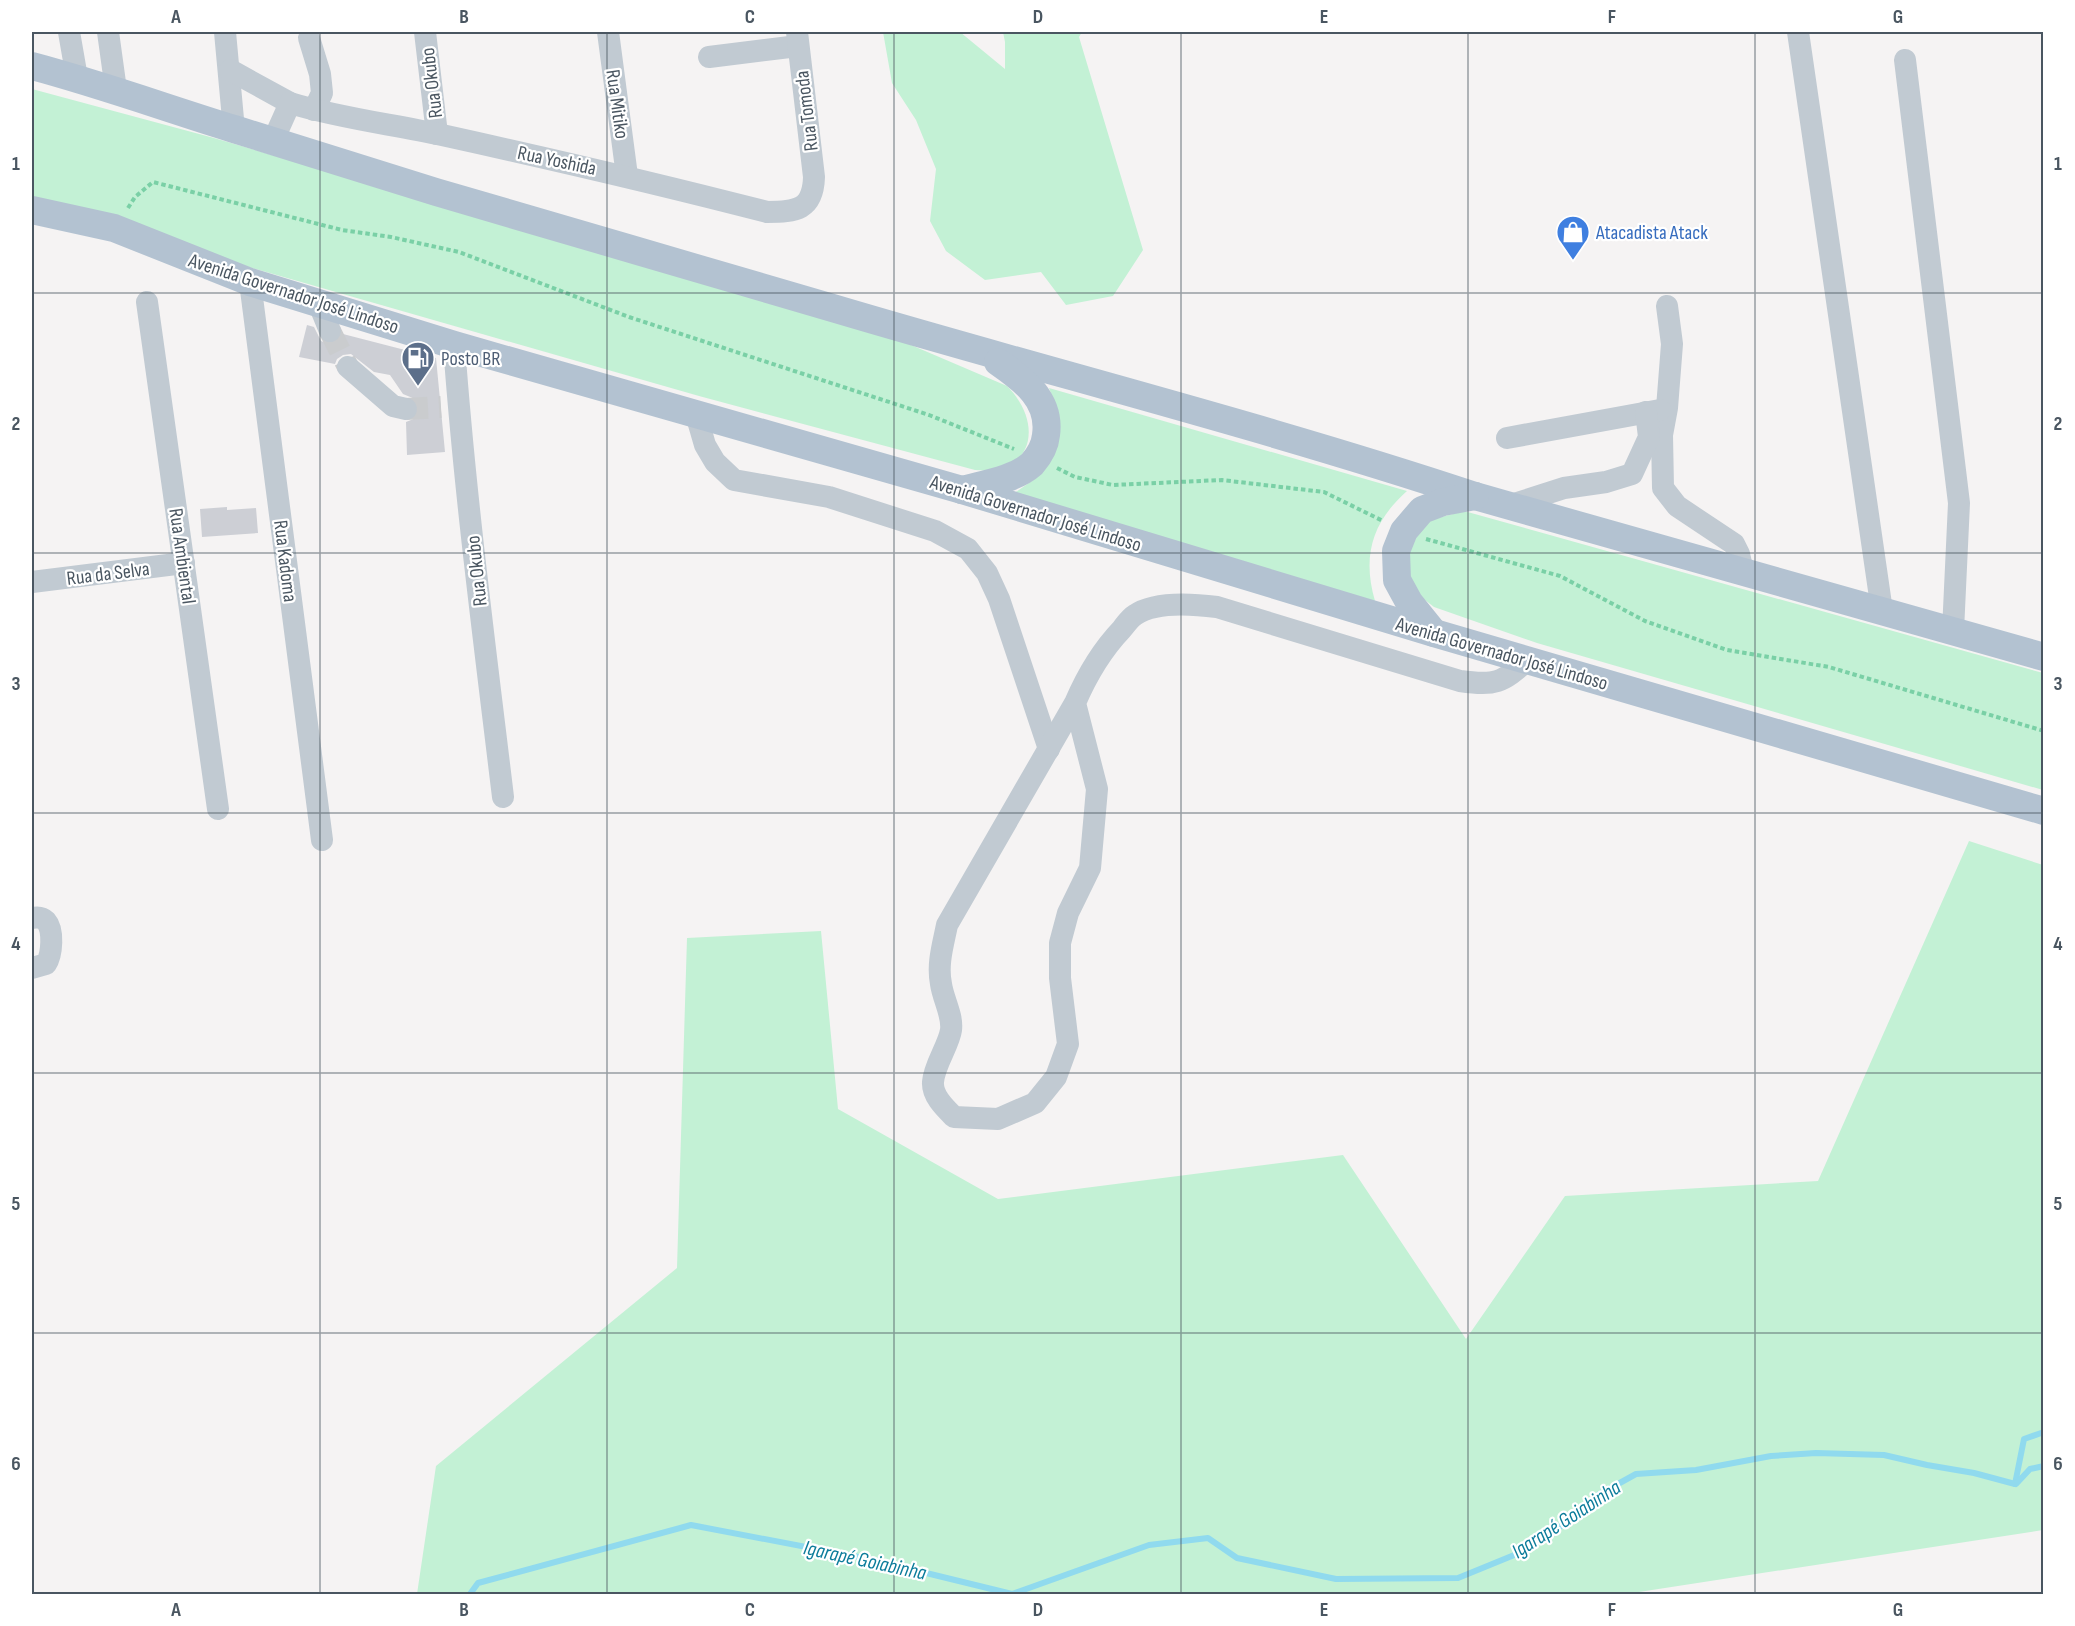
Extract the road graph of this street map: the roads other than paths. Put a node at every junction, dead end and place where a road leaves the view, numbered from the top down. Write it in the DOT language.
graph roads {
  1 [pos="69,32"];
  2 [pos="108,32"];
  3 [pos="225,32"];
  4 [pos="425,32"];
  5 [pos="608,32"];
  6 [pos="1798,32"];
  7 [pos="309,38"];
  8 [pos="798,39"];
  9 [pos="710,57"];
  10 [pos="1905,60"];
  11 [pos="32,66"];
  12 [pos="230,70"];
  13 [pos="77,78"];
  14 [pos="116,90"];
  15 [pos="290,103"];
  16 [pos="314,110"];
  17 [pos="234,130"];
  18 [pos="437,134"];
  19 [pos="273,141"];
  20 [pos="627,176"];
  21 [pos="814,190"];
  22 [pos="32,210"];
  23 [pos="250,282"];
  24 [pos="147,302"];
  25 [pos="319,304"];
  26 [pos="1667,306"];
  27 [pos="330,331"];
  28 [pos="454,345"];
  29 [pos="986,354"];
  30 [pos="348,367"];
  31 [pos="406,409"];
  32 [pos="1657,410"];
  33 [pos="696,414"];
  34 [pos="1507,438"];
  35 [pos="962,490"];
  36 [pos="1475,495"];
  37 [pos="1511,505"];
  38 [pos="184,563"];
  39 [pos="1743,572"];
  40 [pos="32,582"];
  41 [pos="1882,611"];
  42 [pos="1953,632"];
  43 [pos="1434,633"];
  44 [pos="2043,657"];
  45 [pos="1528,660"];
  46 [pos="1075,703"];
  47 [pos="1049,749"];
  48 [pos="503,797"];
  49 [pos="218,809"];
  50 [pos="2043,811"];
  51 [pos="322,840"];
  52 [pos="32,918"];
  53 [pos="32,968"];
  1 -- 13 [label="street"];
  2 -- 14 [label="street"];
  3 -- 12 [label="street"];
  4 -- 18 [label="street, Rua Okubo"];
  5 -- 20 [label="street, Rua Mitiko"];
  6 -- 41 [label="street"];
  7 -- 16 [label="street"];
  8 -- 9 [label="street"];
  8 -- 21 [label="street, Rua Tomoda"];
  10 -- 42 [label="street"];
  11 -- 13 [label="main road"];
  12 -- 15 [label="street, Rua Yoshida"];
  12 -- 17 [label="street"];
  13 -- 14 [label="main road"];
  14 -- 17 [label="main road"];
  15 -- 16 [label="street, Rua Yoshida"];
  15 -- 19 [label="street"];
  16 -- 18 [label="street, Rua Yoshida"];
  17 -- 19 [label="main road"];
  18 -- 20 [label="street, Rua Yoshida"];
  19 -- 29 [label="main road"];
  20 -- 21 [label="street, Rua Yoshida"];
  22 -- 23 [label="main road, Avenida Governador José Lindoso"];
  23 -- 25 [label="main road, Avenida Governador José Lindoso"];
  23 -- 51 [label="street, Rua Kadoma"];
  24 -- 38 [label="street, Rua Ambiental"];
  25 -- 27 [label="street"];
  25 -- 28 [label="main road, Avenida Governador José Lindoso"];
  26 -- 32 [label="street"];
  28 -- 33 [label="main road, Avenida Governador José Lindoso"];
  28 -- 48 [label="street, Rua Okubo"];
  29 -- 35 [label="main road"];
  29 -- 36 [label="main road"];
  30 -- 31 [label="street"];
  32 -- 34 [label="street"];
  32 -- 37 [label="street"];
  32 -- 39 [label="street"];
  33 -- 35 [label="main road, Avenida Governador José Lindoso"];
  33 -- 47 [label="street"];
  35 -- 43 [label="main road, Avenida Governador José Lindoso"];
  36 -- 37 [label="main road"];
  36 -- 43 [label="main road"];
  37 -- 39 [label="main road"];
  38 -- 40 [label="street, Rua da Selva"];
  38 -- 49 [label="street, Rua Ambiental"];
  39 -- 41 [label="main road"];
  41 -- 42 [label="main road"];
  42 -- 44 [label="main road"];
  43 -- 45 [label="main road, Avenida Governador José Lindoso"];
  45 -- 46 [label="street"];
  45 -- 50 [label="main road, Avenida Governador José Lindoso"];
  46 -- 47 [label="street"];
  46 -- 47 [label="street"];
  52 -- 53 [label="street"];
}
